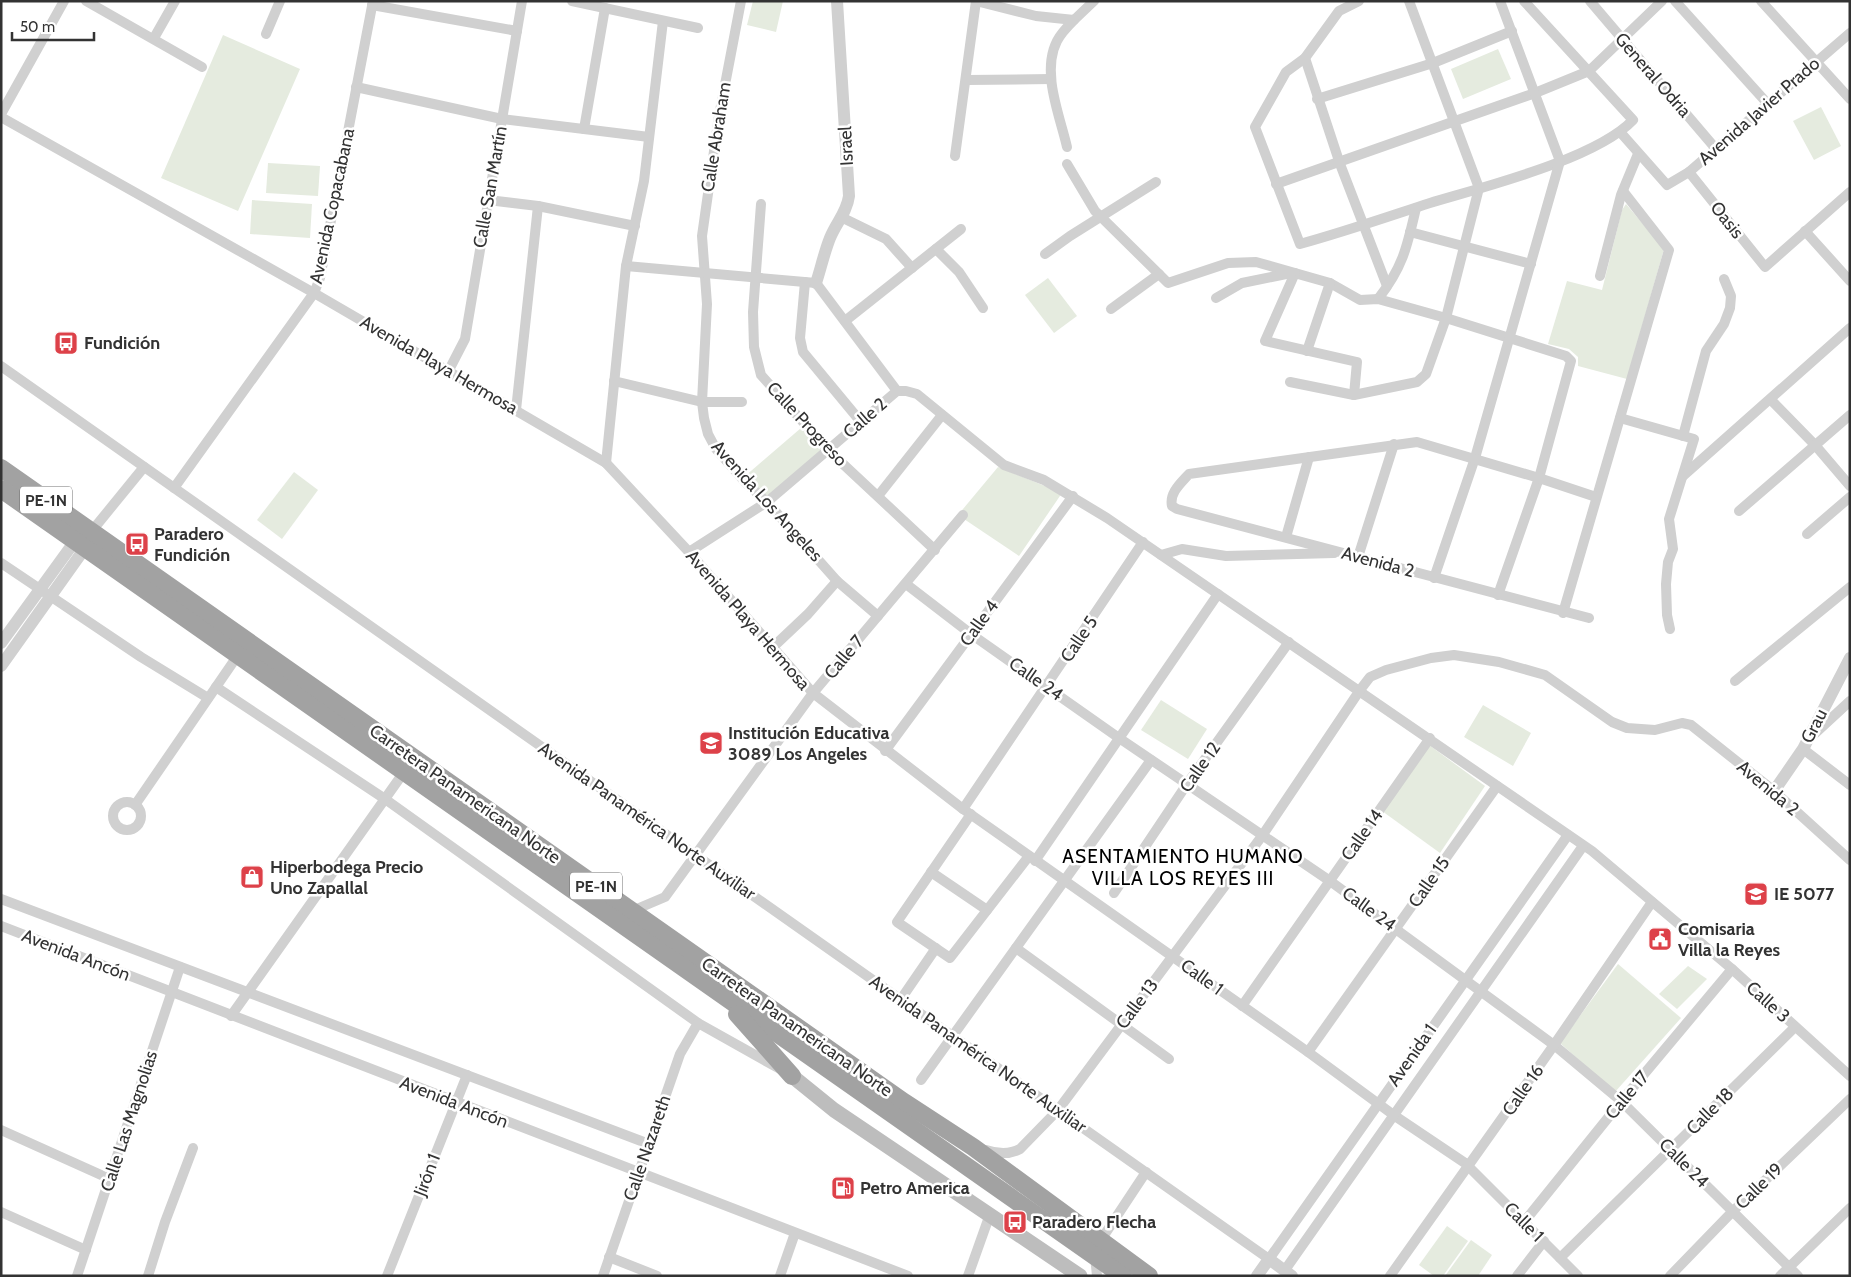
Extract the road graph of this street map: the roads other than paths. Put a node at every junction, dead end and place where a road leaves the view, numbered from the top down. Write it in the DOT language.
graph roads {
  1 [pos="64,1"];
  2 [pos="176,1"];
  3 [pos="280,1"];
  4 [pos="522,1"];
  5 [pos="572,1"];
  6 [pos="742,1"];
  7 [pos="838,1"];
  8 [pos="976,1"];
  9 [pos="1094,1"];
  10 [pos="1358,1"];
  11 [pos="1409,1"];
  12 [pos="1500,1"];
  13 [pos="1524,1"];
  14 [pos="1590,1"];
  15 [pos="1662,1"];
  16 [pos="1675,1"];
  17 [pos="1761,1"];
  18 [pos="91,3"];
  19 [pos="372,3"];
  20 [pos="605,8"];
  21 [pos="663,20"];
  22 [pos="1074,20"];
  23 [pos="698,28"];
  24 [pos="517,31"];
  25 [pos="1512,31"];
  26 [pos="1850,33"];
  27 [pos="266,34"];
  28 [pos="154,38"];
  29 [pos="1621,39"];
  30 [pos="1305,58"];
  31 [pos="1816,60"];
  32 [pos="1433,63"];
  33 [pos="202,67"];
  34 [pos="1589,71"];
  35 [pos="1051,79"];
  36 [pos="967,80"];
  37 [pos="356,87"];
  38 [pos="1535,93"];
  39 [pos="1317,99"];
  40 [pos="1850,99"];
  41 [pos="1767,103"];
  42 [pos="1,115"];
  43 [pos="502,119"];
  44 [pos="1454,122"];
  45 [pos="584,129"];
  46 [pos="1621,133"];
  47 [pos="649,137"];
  48 [pos="1067,147"];
  49 [pos="1716,149"];
  50 [pos="1638,154"];
  51 [pos="956,156"];
  52 [pos="1560,161"];
  53 [pos="1067,164"];
  54 [pos="1340,164"];
  55 [pos="1689,172"];
  56 [pos="1156,182"];
  57 [pos="1276,184"];
  58 [pos="1479,188"];
  59 [pos="1623,191"];
  60 [pos="1848,198"];
  61 [pos="488,200"];
  62 [pos="761,204"];
  63 [pos="538,206"];
  64 [pos="1416,208"];
  65 [pos="841,217"];
  66 [pos="1102,217"];
  67 [pos="635,226"];
  68 [pos="1363,226"];
  69 [pos="961,229"];
  70 [pos="1805,231"];
  71 [pos="1410,232"];
  72 [pos="1464,247"];
  73 [pos="936,249"];
  74 [pos="1045,254"];
  75 [pos="1531,264"];
  76 [pos="626,266"];
  77 [pos="912,268"];
  78 [pos="706,273"];
  79 [pos="1295,273"];
  80 [pos="1159,274"];
  81 [pos="1600,276"];
  82 [pos="755,279"];
  83 [pos="1724,279"];
  84 [pos="1850,281"];
  85 [pos="811,283"];
  86 [pos="1330,283"];
  87 [pos="1388,286"];
  88 [pos="314,293"];
  89 [pos="1216,298"];
  90 [pos="1378,299"];
  91 [pos="983,308"];
  92 [pos="1111,309"];
  93 [pos="1446,318"];
  94 [pos="845,322"];
  95 [pos="1850,328"];
  96 [pos="1509,339"];
  97 [pos="1307,351"];
  98 [pos="1,366"];
  99 [pos="449,370"];
  100 [pos="614,381"];
  101 [pos="1290,382"];
  102 [pos="897,391"];
  103 [pos="1354,395"];
  104 [pos="1771,400"];
  105 [pos="702,402"];
  106 [pos="742,402"];
  107 [pos="516,410"];
  108 [pos="942,415"];
  109 [pos="1850,415"];
  110 [pos="1620,418"];
  111 [pos="861,422"];
  112 [pos="1683,436"];
  113 [pos="1394,444"];
  114 [pos="1815,445"];
  115 [pos="828,450"];
  116 [pos="1309,457"];
  117 [pos="1474,458"];
  118 [pos="606,463"];
  119 [pos="144,467"];
  120 [pos="1,468"];
  121 [pos="1682,477"];
  122 [pos="1539,478"];
  123 [pos="1850,486"];
  124 [pos="174,488"];
  125 [pos="1,489"];
  126 [pos="878,496"];
  127 [pos="1073,496"];
  128 [pos="1596,497"];
  129 [pos="1850,497"];
  130 [pos="767,502"];
  131 [pos="1739,512"];
  132 [pos="963,515"];
  133 [pos="1807,534"];
  134 [pos="1286,537"];
  135 [pos="84,540"];
  136 [pos="1143,542"];
  137 [pos="935,550"];
  138 [pos="689,552"];
  139 [pos="1345,553"];
  140 [pos="1161,554"];
  141 [pos="1358,557"];
  142 [pos="1,563"];
  143 [pos="1434,578"];
  144 [pos="838,581"];
  145 [pos="906,584"];
  146 [pos="1850,587"];
  147 [pos="38,589"];
  148 [pos="1218,594"];
  149 [pos="1498,594"];
  150 [pos="50,597"];
  151 [pos="1563,613"];
  152 [pos="878,616"];
  153 [pos="1589,618"];
  154 [pos="1670,628"];
  155 [pos="971,634"];
  156 [pos="1289,642"];
  157 [pos="1,643"];
  158 [pos="772,648"];
  159 [pos="238,655"];
  160 [pos="1850,658"];
  161 [pos="1,666"];
  162 [pos="1735,681"];
  163 [pos="1047,686"];
  164 [pos="216,687"];
  165 [pos="1360,690"];
  166 [pos="813,693"];
  167 [pos="208,698"];
  168 [pos="1850,702"];
  169 [pos="1682,723"];
  170 [pos="1119,738"];
  171 [pos="1430,738"];
  172 [pos="1805,746"];
  173 [pos="885,751"];
  174 [pos="1151,760"];
  175 [pos="404,772"];
  176 [pos="1187,784"];
  177 [pos="1850,785"];
  178 [pos="1498,786"];
  179 [pos="1774,791"];
  180 [pos="385,799"];
  181 [pos="135,805"];
  182 [pos="967,812"];
  183 [pos="1568,835"];
  184 [pos="1262,836"];
  185 [pos="1583,846"];
  186 [pos="695,855"];
  187 [pos="1032,858"];
  188 [pos="1850,860"];
  189 [pos="931,872"];
  190 [pos="1064,881"];
  191 [pos="1330,881"];
  192 [pos="1114,893"];
  193 [pos="1,899"];
  194 [pos="1652,902"];
  195 [pos="987,910"];
  196 [pos="632,911"];
  197 [pos="1,926"];
  198 [pos="1395,929"];
  199 [pos="936,948"];
  200 [pos="1016,948"];
  201 [pos="1173,956"];
  202 [pos="180,966"];
  203 [pos="1732,970"];
  204 [pos="1466,979"];
  205 [pos="1482,990"];
  206 [pos="717,991"];
  207 [pos="172,992"];
  208 [pos="248,992"];
  209 [pos="901,1000"];
  210 [pos="1242,1006"];
  211 [pos="231,1016"];
  212 [pos="698,1023"];
  213 [pos="1122,1025"];
  214 [pos="1795,1027"];
  215 [pos="953,1036"];
  216 [pos="1554,1045"];
  217 [pos="1308,1052"];
  218 [pos="1169,1059"];
  219 [pos="467,1075"];
  220 [pos="792,1076"];
  221 [pos="1850,1076"];
  222 [pos="921,1080"];
  223 [pos="1850,1099"];
  224 [pos="1621,1101"];
  225 [pos="455,1102"];
  226 [pos="1378,1103"];
  227 [pos="1058,1110"];
  228 [pos="1395,1116"];
  229 [pos="1,1130"];
  230 [pos="649,1144"];
  231 [pos="974,1146"];
  232 [pos="194,1148"];
  233 [pos="1671,1150"];
  234 [pos="1468,1166"];
  235 [pos="1146,1172"];
  236 [pos="638,1173"];
  237 [pos="110,1179"];
  238 [pos="1850,1208"];
  239 [pos="1732,1211"];
  240 [pos="1,1212"];
  241 [pos="989,1217"];
  242 [pos="1524,1222"];
  243 [pos="795,1232"];
  244 [pos="1544,1242"];
  245 [pos="1098,1248"];
  246 [pos="86,1250"];
  247 [pos="609,1257"];
  248 [pos="1269,1258"];
  249 [pos="1560,1258"];
  250 [pos="1789,1266"];
  251 [pos="1286,1274"];
  252 [pos="77,1276"];
  253 [pos="148,1276"];
  254 [pos="387,1276"];
  255 [pos="603,1276"];
  256 [pos="657,1276"];
  257 [pos="780,1276"];
  258 [pos="908,1276"];
  259 [pos="968,1276"];
  260 [pos="1080,1276"];
  261 [pos="1097,1276"];
  262 [pos="1123,1276"];
  263 [pos="1149,1276"];
  264 [pos="1256,1276"];
  265 [pos="1390,1276"];
  266 [pos="1517,1276"];
  267 [pos="1578,1276"];
  268 [pos="1670,1276"];
  269 [pos="1780,1276"];
  270 [pos="1798,1276"];
  1 -- 42 [label="street"];
  2 -- 28 [label="street"];
  3 -- 27 [label="street"];
  4 -- 24 [label="street, Calle San Martín"];
  5 -- 20 [label="street"];
  6 -- 78 [label="street, Calle Abraham"];
  7 -- 65 [label="street, Israel"];
  8 -- 22 [label="street"];
  8 -- 36 [label="street"];
  9 -- 22 [label="street"];
  10 -- 30 [label="street"];
  11 -- 32 [label="street"];
  12 -- 25 [label="street"];
  13 -- 34 [label="street"];
  14 -- 29 [label="street, General Odria"];
  15 -- 29 [label="street"];
  16 -- 41 [label="street"];
  17 -- 31 [label="street"];
  18 -- 28 [label="street"];
  19 -- 24 [label="street"];
  19 -- 37 [label="street, Avenida Copacabana"];
  20 -- 21 [label="street"];
  20 -- 45 [label="street"];
  21 -- 23 [label="street"];
  21 -- 47 [label="street"];
  22 -- 35 [label="street"];
  24 -- 43 [label="street, Calle San Martín"];
  25 -- 32 [label="street"];
  25 -- 38 [label="street"];
  26 -- 31 [label="street, Avenida Javier Prado"];
  28 -- 33 [label="street"];
  29 -- 34 [label="street"];
  29 -- 49 [label="street, General Odria"];
  30 -- 39 [label="street"];
  30 -- 57 [label="street"];
  31 -- 40 [label="street"];
  31 -- 41 [label="street, Avenida Javier Prado"];
  32 -- 39 [label="street"];
  32 -- 44 [label="street"];
  34 -- 38 [label="street"];
  34 -- 46 [label="street"];
  35 -- 36 [label="street"];
  35 -- 48 [label="street"];
  36 -- 51 [label="street"];
  37 -- 43 [label="street"];
  37 -- 88 [label="street, Avenida Copacabana"];
  38 -- 44 [label="street"];
  38 -- 52 [label="street"];
  39 -- 54 [label="street"];
  41 -- 49 [label="street, Avenida Javier Prado"];
  42 -- 88 [label="street, Avenida Playa Hermosa"];
  43 -- 45 [label="street"];
  43 -- 61 [label="street, Calle San Martín"];
  44 -- 54 [label="street"];
  44 -- 58 [label="street"];
  45 -- 47 [label="street"];
  46 -- 50 [label="street"];
  46 -- 52 [label="street"];
  47 -- 67 [label="street"];
  49 -- 55 [label="street, Avenida Javier Prado"];
  50 -- 55 [label="street, Avenida Javier Prado"];
  50 -- 59 [label="street"];
  52 -- 58 [label="street"];
  52 -- 75 [label="street"];
  53 -- 66 [label="street"];
  54 -- 57 [label="street"];
  54 -- 68 [label="street"];
  55 -- 70 [label="street, Oasis"];
  56 -- 66 [label="street"];
  57 -- 68 [label="street"];
  58 -- 64 [label="street"];
  58 -- 72 [label="street"];
  59 -- 81 [label="street"];
  59 -- 110 [label="street"];
  60 -- 70 [label="street"];
  61 -- 63 [label="street"];
  61 -- 99 [label="street, Calle San Martín"];
  62 -- 82 [label="street, Calle Progreso"];
  63 -- 67 [label="street"];
  63 -- 107 [label="street"];
  64 -- 68 [label="street"];
  64 -- 71 [label="street"];
  65 -- 77 [label="street"];
  65 -- 85 [label="street, Israel"];
  66 -- 74 [label="street"];
  66 -- 80 [label="street"];
  67 -- 76 [label="street"];
  68 -- 87 [label="street"];
  69 -- 73 [label="street"];
  70 -- 84 [label="street"];
  71 -- 72 [label="street"];
  71 -- 87 [label="street"];
  72 -- 75 [label="street"];
  72 -- 93 [label="street"];
  73 -- 77 [label="street"];
  73 -- 91 [label="street"];
  75 -- 96 [label="street"];
  76 -- 78 [label="street"];
  76 -- 100 [label="street"];
  77 -- 94 [label="street"];
  78 -- 82 [label="street"];
  78 -- 105 [label="street, Avenida Los Angeles"];
  79 -- 80 [label="street"];
  79 -- 86 [label="street"];
  79 -- 89 [label="street"];
  79 -- 97 [label="street"];
  80 -- 92 [label="street"];
  82 -- 85 [label="street"];
  82 -- 115 [label="street, Calle Progreso"];
  83 -- 112 [label="street"];
  85 -- 94 [label="street"];
  85 -- 111 [label="street"];
  86 -- 90 [label="street"];
  86 -- 97 [label="street"];
  87 -- 90 [label="street"];
  88 -- 99 [label="street, Avenida Playa Hermosa"];
  88 -- 124 [label="street, Avenida Copacabana"];
  90 -- 93 [label="street"];
  93 -- 96 [label="street"];
  93 -- 103 [label="street"];
  94 -- 102 [label="street"];
  95 -- 104 [label="street"];
  96 -- 117 [label="street"];
  96 -- 122 [label="street"];
  97 -- 103 [label="street"];
  98 -- 119 [label="street, Avenida Panamérica Norte Auxiliar"];
  99 -- 107 [label="street, Avenida Playa Hermosa"];
  100 -- 105 [label="street"];
  100 -- 118 [label="street"];
  101 -- 103 [label="street"];
  102 -- 108 [label="street, Calle 3"];
  102 -- 111 [label="street, Calle 2"];
  104 -- 114 [label="street"];
  104 -- 121 [label="street"];
  105 -- 106 [label="street"];
  105 -- 130 [label="street, Avenida Los Angeles"];
  107 -- 118 [label="street, Avenida Playa Hermosa"];
  108 -- 126 [label="street"];
  108 -- 127 [label="street, Calle 3"];
  109 -- 114 [label="street"];
  110 -- 112 [label="street"];
  110 -- 128 [label="street"];
  111 -- 115 [label="street, Calle 2"];
  112 -- 121 [label="street"];
  113 -- 116 [label="street"];
  113 -- 117 [label="street"];
  113 -- 141 [label="street"];
  114 -- 123 [label="street"];
  114 -- 131 [label="street"];
  115 -- 126 [label="street, Calle Progreso"];
  115 -- 130 [label="street, Calle 2"];
  116 -- 134 [label="street"];
  116 -- 134 [label="street, Avenida 2"];
  117 -- 122 [label="street"];
  117 -- 143 [label="street"];
  118 -- 138 [label="street, Avenida Playa Hermosa"];
  119 -- 124 [label="street, Avenida Panamérica Norte Auxiliar"];
  119 -- 135 [label="street"];
  120 -- 135 [label="highway, Carretera Panamericana Norte / PE-1N"];
  121 -- 154 [label="street"];
  122 -- 128 [label="street"];
  122 -- 149 [label="street"];
  124 -- 186 [label="street, Avenida Panamérica Norte Auxiliar"];
  125 -- 135 [label="highway, Carretera Panamericana Norte / PE-1N"];
  126 -- 137 [label="street, Calle Progreso"];
  127 -- 136 [label="street, Calle 3"];
  127 -- 155 [label="street, Calle 4"];
  128 -- 151 [label="street"];
  129 -- 133 [label="street"];
  130 -- 138 [label="street, Calle 2"];
  130 -- 144 [label="street, Avenida Los Angeles"];
  132 -- 137 [label="street, Calle 7"];
  134 -- 139 [label="street, Avenida 2"];
  135 -- 147 [label="street"];
  135 -- 150 [label="street"];
  135 -- 159 [label="highway, Carretera Panamericana Norte / PE-1N"];
  135 -- 196 [label="highway, Carretera Panamericana Norte / PE-1N"];
  136 -- 140 [label="street, Calle 3"];
  136 -- 163 [label="street, Calle 5"];
  137 -- 145 [label="street, Calle 7"];
  138 -- 158 [label="street, Avenida Playa Hermosa"];
  139 -- 140 [label="street"];
  139 -- 141 [label="street, Avenida 2"];
  140 -- 148 [label="street, Calle 3"];
  141 -- 143 [label="street, Avenida 2"];
  142 -- 147 [label="street"];
  143 -- 149 [label="street, Avenida 2"];
  144 -- 152 [label="street, Avenida Los Angeles"];
  144 -- 158 [label="street"];
  145 -- 152 [label="street, Calle 7"];
  145 -- 155 [label="street, Calle 24"];
  146 -- 162 [label="street"];
  147 -- 150 [label="street"];
  147 -- 157 [label="street"];
  148 -- 156 [label="street, Calle 3"];
  148 -- 170 [label="street"];
  149 -- 151 [label="street, Avenida 2"];
  150 -- 161 [label="street"];
  150 -- 167 [label="street"];
  151 -- 153 [label="street, Avenida 2"];
  152 -- 166 [label="street, Calle 7"];
  155 -- 163 [label="street, Calle 24"];
  155 -- 173 [label="street, Calle 4"];
  156 -- 165 [label="street, Calle 3"];
  156 -- 176 [label="street, Calle 12"];
  158 -- 166 [label="street, Avenida Playa Hermosa"];
  159 -- 164 [label="street"];
  159 -- 175 [label="highway, Carretera Panamericana Norte / PE-1N"];
  160 -- 172 [label="street, Grau"];
  163 -- 170 [label="street, Calle 24"];
  163 -- 182 [label="street, Calle 5"];
  164 -- 167 [label="street"];
  164 -- 180 [label="street"];
  165 -- 169 [label="street, Calle 13"];
  165 -- 171 [label="street, Calle 3"];
  165 -- 184 [label="street, Calle 13"];
  166 -- 173 [label="street, Calle 1"];
  166 -- 186 [label="street, Calle 7"];
  167 -- 181 [label="street"];
  168 -- 172 [label="street"];
  169 -- 179 [label="street, Avenida 2"];
  170 -- 174 [label="street, Calle 24"];
  170 -- 187 [label="street"];
  171 -- 178 [label="street, Calle 3"];
  171 -- 191 [label="street, Calle 14"];
  172 -- 177 [label="street"];
  172 -- 179 [label="street, Grau"];
  173 -- 182 [label="street, Calle 1"];
  174 -- 176 [label="street, Calle 24"];
  174 -- 190 [label="street"];
  175 -- 180 [label="street"];
  175 -- 206 [label="highway, Carretera Panamericana Norte / PE-1N"];
  176 -- 184 [label="street, Calle 24"];
  176 -- 192 [label="street, Calle 12"];
  178 -- 183 [label="street, Calle 3"];
  178 -- 198 [label="street, Calle 15"];
  179 -- 188 [label="street, Avenida 2"];
  180 -- 208 [label="street"];
  180 -- 212 [label="street"];
  182 -- 187 [label="street, Calle 1"];
  182 -- 189 [label="street, Calle 5"];
  183 -- 185 [label="street, Calle 3"];
  183 -- 204 [label="street, Avenida 1"];
  184 -- 191 [label="street, Calle 24"];
  184 -- 201 [label="street, Calle 13"];
  185 -- 194 [label="street, Calle 3"];
  185 -- 205 [label="street, Avenida 1"];
  186 -- 196 [label="street, Calle 7"];
  186 -- 209 [label="street, Avenida Panamérica Norte Auxiliar"];
  187 -- 190 [label="street, Calle 1"];
  187 -- 195 [label="street"];
  189 -- 195 [label="street"];
  189 -- 199 [label="street, Calle 5"];
  190 -- 200 [label="street"];
  190 -- 201 [label="street, Calle 1"];
  191 -- 198 [label="street, Calle 24"];
  191 -- 210 [label="street, Calle 14"];
  193 -- 202 [label="street, Avenida Ancón"];
  194 -- 203 [label="street, Calle 3"];
  194 -- 216 [label="street, Calle 16"];
  195 -- 199 [label="street"];
  196 -- 231 [label="highway, Carretera Panamericana Norte / PE-1N"];
  197 -- 207 [label="street, Avenida Ancón"];
  198 -- 204 [label="street, Calle 24"];
  198 -- 217 [label="street, Calle 15"];
  199 -- 209 [label="street"];
  200 -- 213 [label="street"];
  200 -- 215 [label="street"];
  201 -- 210 [label="street, Calle 1"];
  201 -- 213 [label="street, Calle 13"];
  202 -- 207 [label="street, Calle Las Magnolias"];
  202 -- 208 [label="street, Avenida Ancón"];
  203 -- 214 [label="street, Calle 3"];
  203 -- 224 [label="street, Calle 17"];
  204 -- 205 [label="street, Calle 24"];
  204 -- 226 [label="street, Avenida 1"];
  205 -- 216 [label="street, Calle 24"];
  205 -- 228 [label="street, Avenida 1"];
  206 -- 220 [label="highway"];
  206 -- 245 [label="highway, Carretera Panamericana Norte / PE-1N"];
  207 -- 211 [label="street, Avenida Ancón"];
  207 -- 237 [label="street, Calle Las Magnolias"];
  208 -- 211 [label="street"];
  208 -- 219 [label="street, Avenida Ancón"];
  209 -- 215 [label="street, Avenida Panamérica Norte Auxiliar"];
  210 -- 217 [label="street, Calle 1"];
  211 -- 225 [label="street, Avenida Ancón"];
  212 -- 220 [label="street"];
  212 -- 230 [label="street, Calle Nazareth"];
  213 -- 218 [label="street"];
  213 -- 227 [label="street, Calle 13"];
  214 -- 221 [label="street, Calle 3"];
  214 -- 233 [label="street, Calle 18"];
  215 -- 222 [label="street"];
  215 -- 227 [label="street, Avenida Panamérica Norte Auxiliar"];
  216 -- 224 [label="street, Calle 24"];
  216 -- 234 [label="street, Calle 16"];
  217 -- 226 [label="street, Calle 1"];
  219 -- 225 [label="street, Jirón 1"];
  219 -- 230 [label="street, Avenida Ancón"];
  220 -- 241 [label="main road"];
  223 -- 239 [label="street, Calle 19"];
  224 -- 233 [label="street, Calle 24"];
  224 -- 242 [label="street, Calle 17"];
  225 -- 236 [label="street, Avenida Ancón"];
  225 -- 254 [label="street, Jirón 1"];
  226 -- 228 [label="street, Calle 1"];
  226 -- 248 [label="street, Avenida 1"];
  227 -- 231 [label="street, Calle 13"];
  227 -- 235 [label="street, Avenida Panamérica Norte Auxiliar"];
  228 -- 234 [label="street, Calle 1"];
  228 -- 251 [label="street, Avenida 1"];
  229 -- 237 [label="street"];
  230 -- 236 [label="street, Calle Nazareth"];
  231 -- 245 [label="highway, Carretera Panamericana Norte / PE-1N"];
  232 -- 253 [label="street"];
  233 -- 239 [label="street, Calle 24"];
  233 -- 249 [label="street, Calle 18"];
  234 -- 242 [label="street, Calle 1"];
  234 -- 265 [label="street, Calle 16"];
  235 -- 245 [label="street"];
  235 -- 248 [label="street, Avenida Panamérica Norte Auxiliar"];
  236 -- 243 [label="street, Avenida Ancón"];
  236 -- 247 [label="street, Calle Nazareth"];
  237 -- 246 [label="street, Calle Las Magnolias"];
  238 -- 250 [label="street"];
  239 -- 250 [label="street, Calle 24"];
  239 -- 268 [label="street, Calle 19"];
  240 -- 246 [label="street"];
  241 -- 259 [label="street"];
  241 -- 260 [label="main road"];
  242 -- 244 [label="street, Calle 1"];
  243 -- 257 [label="street"];
  243 -- 258 [label="street, Avenida Ancón"];
  244 -- 249 [label="street, Calle 1"];
  244 -- 266 [label="street"];
  245 -- 261 [label="street"];
  245 -- 262 [label="highway, Carretera Panamericana Norte / PE-1N"];
  245 -- 263 [label="highway, Carretera Panamericana Norte / PE-1N"];
  246 -- 252 [label="street, Calle Las Magnolias"];
  247 -- 255 [label="street, Calle Nazareth"];
  247 -- 256 [label="street"];
  248 -- 251 [label="street, Avenida Panamérica Norte Auxiliar"];
  248 -- 264 [label="street, Avenida 1"];
  249 -- 267 [label="street, Calle 1"];
  250 -- 269 [label="street"];
  250 -- 270 [label="street, Calle 24"];
}
